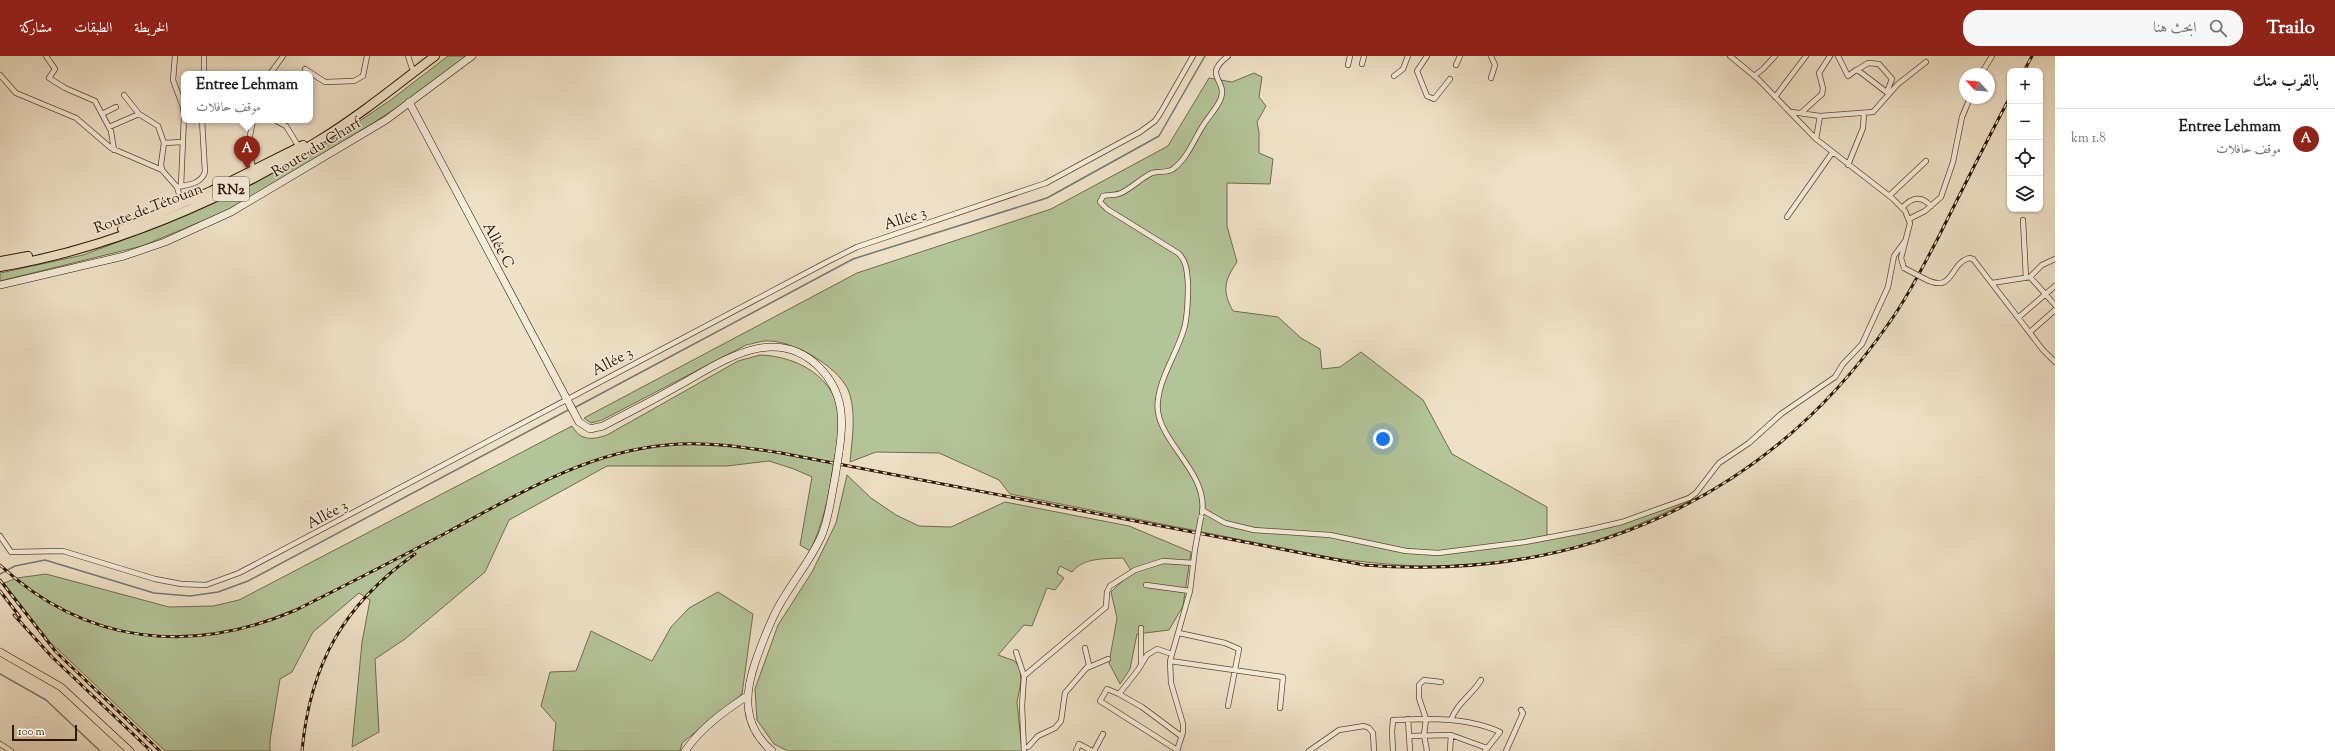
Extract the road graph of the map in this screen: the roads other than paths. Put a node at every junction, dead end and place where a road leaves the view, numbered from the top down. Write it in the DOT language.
graph roads {
  1 [pos="46,56"];
  2 [pos="175,56"];
  3 [pos="204,56"];
  4 [pos="283,56"];
  5 [pos="367,56"];
  6 [pos="408,56"];
  7 [pos="427,56"];
  8 [pos="435,56"];
  9 [pos="472,56"];
  10 [pos="1193,56"];
  11 [pos="1228,56"];
  12 [pos="1350,56"];
  13 [pos="1364,56"];
  14 [pos="1408,56"];
  15 [pos="1427,56"];
  16 [pos="1460,56"];
  17 [pos="1491,56"];
  18 [pos="1730,56"];
  19 [pos="1775,56"];
  20 [pos="1806,56"];
  21 [pos="1830,56"];
  22 [pos="1838,56"];
  23 [pos="1992,56"];
  24 [pos="1926,62"];
  25 [pos="1362,64"];
  26 [pos="1348,65"];
  27 [pos="1456,65"];
  28 [pos="412,68"];
  29 [pos="1985,68"];
  30 [pos="305,69"];
  31 [pos="1857,70"];
  32 [pos="204,71"];
  33 [pos="272,71"];
  34 [pos="308,71"];
  35 [pos="313,74"];
  36 [pos="0,75"];
  37 [pos="1394,76"];
  38 [pos="1754,76"];
  39 [pos="1491,78"];
  40 [pos="1450,79"];
  41 [pos="1888,94"];
  42 [pos="124,95"];
  43 [pos="1775,97"];
  44 [pos="181,102"];
  45 [pos="409,102"];
  46 [pos="1967,104"];
  47 [pos="116,107"];
  48 [pos="1792,112"];
  49 [pos="1801,113"];
  50 [pos="1864,113"];
  51 [pos="102,114"];
  52 [pos="139,114"];
  53 [pos="1820,116"];
  54 [pos="183,123"];
  55 [pos="202,123"];
  56 [pos="252,123"];
  57 [pos="280,123"];
  58 [pos="109,127"];
  59 [pos="1816,139"];
  60 [pos="182,142"];
  61 [pos="164,143"];
  62 [pos="299,147"];
  63 [pos="114,150"];
  64 [pos="1832,153"];
  65 [pos="1926,161"];
  66 [pos="1848,165"];
  67 [pos="162,170"];
  68 [pos="253,171"];
  69 [pos="179,186"];
  70 [pos="1889,196"];
  71 [pos="182,204"];
  72 [pos="1931,206"];
  73 [pos="1902,208"];
  74 [pos="1787,217"];
  75 [pos="1909,218"];
  76 [pos="2023,220"];
  77 [pos="1905,241"];
  78 [pos="2055,259"];
  79 [pos="0,261"];
  80 [pos="0,267"];
  81 [pos="2028,277"];
  82 [pos="1992,282"];
  83 [pos="0,285"];
  84 [pos="2055,286"];
  85 [pos="2045,295"];
  86 [pos="2055,305"];
  87 [pos="2055,310"];
  88 [pos="2019,317"];
  89 [pos="2030,332"];
  90 [pos="2054,360"];
  91 [pos="567,400"];
  92 [pos="1202,510"];
  93 [pos="0,536"];
  94 [pos="1193,563"];
  95 [pos="1146,585"];
  96 [pos="1190,591"];
  97 [pos="1141,628"];
  98 [pos="1179,633"];
  99 [pos="1085,648"];
  100 [pos="0,652"];
  101 [pos="1016,652"];
  102 [pos="1172,654"];
  103 [pos="1108,659"];
  104 [pos="1170,661"];
  105 [pos="1141,664"];
  106 [pos="1087,668"];
  107 [pos="1236,672"];
  108 [pos="1024,676"];
  109 [pos="1481,680"];
  110 [pos="1441,682"];
  111 [pos="1119,694"];
  112 [pos="747,696"];
  113 [pos="1228,706"];
  114 [pos="1280,708"];
  115 [pos="1521,710"];
  116 [pos="1408,719"];
  117 [pos="1426,719"];
  118 [pos="1451,720"];
  119 [pos="1103,734"];
  120 [pos="1424,735"];
  121 [pos="1182,736"];
  122 [pos="1410,736"];
  123 [pos="1452,736"];
  124 [pos="0,744"];
  125 [pos="1026,745"];
  126 [pos="1486,749"];
  127 [pos="11,751"];
  128 [pos="130,751"];
  129 [pos="685,751"];
  130 [pos="772,751"];
  131 [pos="1024,751"];
  132 [pos="1033,751"];
  133 [pos="1076,751"];
  134 [pos="1093,751"];
  135 [pos="1177,751"];
  136 [pos="1309,751"];
  137 [pos="1374,751"];
  138 [pos="1394,751"];
  139 [pos="1410,751"];
  140 [pos="1427,751"];
  141 [pos="1450,751"];
  142 [pos="1506,751"];
  1 -- 51 [label="street"];
  2 -- 44 [label="street"];
  3 -- 32 [label="street"];
  4 -- 33 [label="street"];
  5 -- 35 [label="street"];
  6 -- 28 [label="street"];
  7 -- 28 [label="highway, Route de Tétouan / RN2"];
  8 -- 80 [label="highway, Route de Tétouan / RN2"];
  9 -- 45 [label="street, Route du Charf"];
  10 -- 91 [label="street, Allée 3"];
  11 -- 92 [label="street"];
  12 -- 26 [label="street"];
  13 -- 25 [label="street"];
  14 -- 37 [label="street"];
  15 -- 40 [label="street"];
  16 -- 27 [label="street"];
  17 -- 39 [label="street"];
  18 -- 38 [label="street"];
  19 -- 38 [label="street"];
  20 -- 43 [label="street"];
  21 -- 49 [label="street"];
  22 -- 31 [label="street"];
  23 -- 29 [label="street"];
  24 -- 41 [label="street"];
  28 -- 62 [label="highway, Route de Tétouan / RN2"];
  30 -- 34 [label="street"];
  31 -- 41 [label="street"];
  31 -- 41 [label="street"];
  36 -- 63 [label="street"];
  38 -- 43 [label="street"];
  41 -- 50 [label="street"];
  42 -- 52 [label="street"];
  43 -- 48 [label="street"];
  45 -- 83 [label="street, Route du Charf"];
  45 -- 91 [label="street, Allée C"];
  46 -- 72 [label="street"];
  47 -- 51 [label="street"];
  48 -- 49 [label="street"];
  48 -- 59 [label="street"];
  49 -- 53 [label="street"];
  50 -- 53 [label="street"];
  50 -- 66 [label="street"];
  51 -- 58 [label="street"];
  52 -- 58 [label="street"];
  52 -- 61 [label="street"];
  53 -- 59 [label="street"];
  54 -- 60 [label="street"];
  55 -- 69 [label="street"];
  56 -- 68 [label="street"];
  57 -- 62 [label="street"];
  58 -- 63 [label="street"];
  59 -- 64 [label="street"];
  60 -- 61 [label="street"];
  60 -- 69 [label="street"];
  61 -- 67 [label="street"];
  62 -- 68 [label="highway, Route de Tétouan / RN2"];
  63 -- 67 [label="street"];
  64 -- 66 [label="street"];
  64 -- 74 [label="street"];
  65 -- 70 [label="street"];
  66 -- 70 [label="street"];
  67 -- 69 [label="street"];
  68 -- 71 [label="highway, Route de Tétouan / RN2"];
  69 -- 71 [label="street"];
  70 -- 73 [label="street"];
  71 -- 79 [label="highway, Route de Tétouan / RN2"];
  72 -- 73 [label="street"];
  72 -- 75 [label="street"];
  73 -- 75 [label="street"];
  75 -- 77 [label="street"];
  76 -- 81 [label="street"];
  77 -- 82 [label="street, bridge"];
  77 -- 92 [label="street"];
  78 -- 81 [label="street"];
  81 -- 82 [label="street"];
  81 -- 85 [label="street"];
  82 -- 88 [label="street"];
  84 -- 85 [label="street"];
  85 -- 86 [label="street"];
  85 -- 88 [label="street"];
  87 -- 89 [label="street"];
  88 -- 89 [label="street"];
  89 -- 90 [label="street"];
  91 -- 93 [label="street, Allée 3"];
  91 -- 112 [label="street, Allée C, bridge"];
  92 -- 94 [label="street, bridge"];
  94 -- 96 [label="street"];
  94 -- 108 [label="street"];
  95 -- 96 [label="street"];
  96 -- 98 [label="street"];
  97 -- 105 [label="street"];
  98 -- 102 [label="street"];
  98 -- 107 [label="street"];
  99 -- 106 [label="street"];
  100 -- 128 [label="main road"];
  101 -- 108 [label="street"];
  102 -- 104 [label="street"];
  102 -- 105 [label="street"];
  103 -- 106 [label="street"];
  104 -- 107 [label="street"];
  104 -- 121 [label="street"];
  105 -- 111 [label="street"];
  106 -- 125 [label="street"];
  107 -- 113 [label="street"];
  107 -- 114 [label="street"];
  108 -- 125 [label="street"];
  109 -- 118 [label="street"];
  110 -- 117 [label="street"];
  111 -- 121 [label="street"];
  111 -- 135 [label="street"];
  112 -- 129 [label="street"];
  112 -- 130 [label="street"];
  115 -- 142 [label="street"];
  116 -- 117 [label="street"];
  116 -- 122 [label="street"];
  116 -- 138 [label="street"];
  117 -- 118 [label="street"];
  117 -- 120 [label="street"];
  118 -- 126 [label="street"];
  119 -- 134 [label="street"];
  120 -- 122 [label="street"];
  120 -- 123 [label="street"];
  120 -- 140 [label="street"];
  121 -- 135 [label="street"];
  122 -- 139 [label="street"];
  123 -- 126 [label="street"];
  123 -- 141 [label="street"];
  124 -- 127 [label="street"];
  125 -- 131 [label="street"];
  125 -- 132 [label="street"];
  133 -- 134 [label="street"];
  136 -- 137 [label="street"];
}
